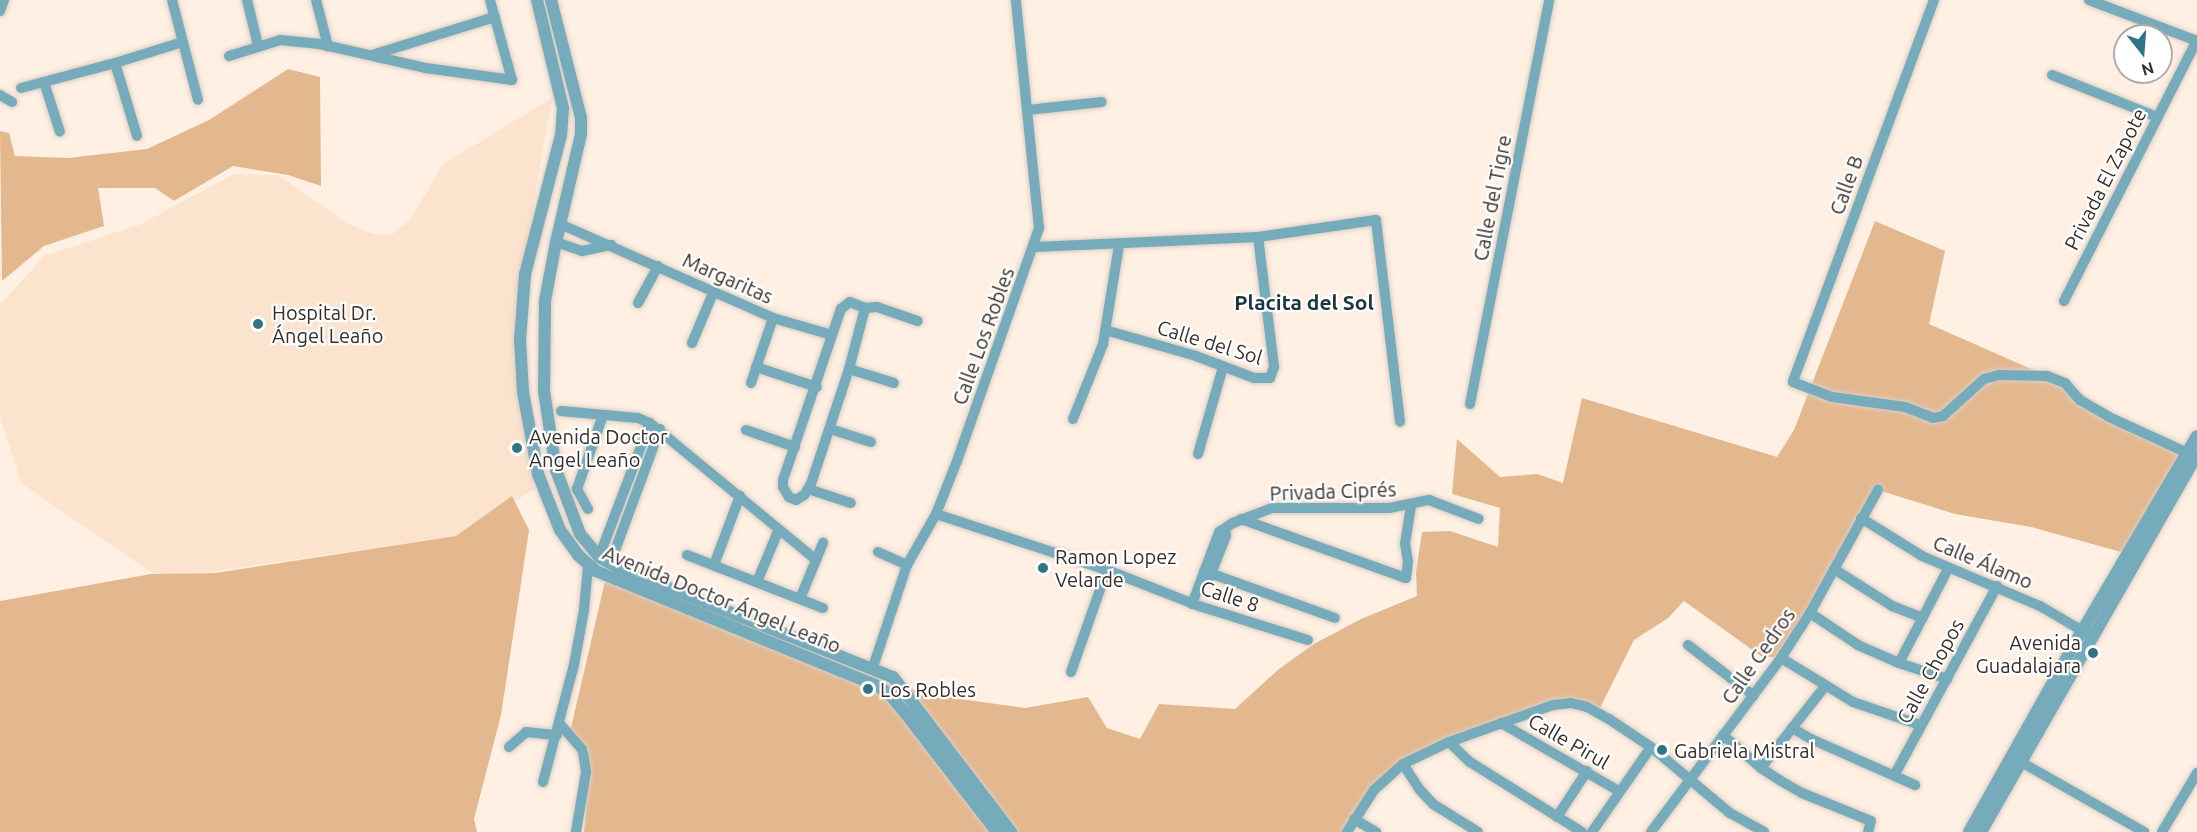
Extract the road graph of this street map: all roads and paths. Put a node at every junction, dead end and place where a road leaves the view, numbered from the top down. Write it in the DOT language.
graph roads {
  1 [pos="4,0"];
  2 [pos="172,0"];
  3 [pos="247,0"];
  4 [pos="316,0"];
  5 [pos="490,0"];
  6 [pos="537,0"];
  7 [pos="551,0"];
  8 [pos="1016,0"];
  9 [pos="1549,0"];
  10 [pos="1934,0"];
  11 [pos="2089,0"];
  12 [pos="0,11"];
  13 [pos="495,17"];
  14 [pos="2197,40"];
  15 [pos="183,42"];
  16 [pos="258,45"];
  17 [pos="328,46"];
  18 [pos="229,56"];
  19 [pos="371,56"];
  20 [pos="115,63"];
  21 [pos="2052,75"];
  22 [pos="44,82"];
  23 [pos="21,88"];
  24 [pos="0,95"];
  25 [pos="198,100"];
  26 [pos="12,102"];
  27 [pos="1102,102"];
  28 [pos="1028,110"];
  29 [pos="2157,117"];
  30 [pos="60,132"];
  31 [pos="136,136"];
  32 [pos="560,224"];
  33 [pos="1258,237"];
  34 [pos="556,242"];
  35 [pos="612,245"];
  36 [pos="1119,245"];
  37 [pos="1035,247"];
  38 [pos="658,266"];
  39 [pos="714,291"];
  40 [pos="2064,301"];
  41 [pos="638,303"];
  42 [pos="865,308"];
  43 [pos="773,318"];
  44 [pos="918,321"];
  45 [pos="1105,330"];
  46 [pos="832,335"];
  47 [pos="692,343"];
  48 [pos="756,367"];
  49 [pos="1223,367"];
  50 [pos="849,369"];
  51 [pos="751,383"];
  52 [pos="894,383"];
  53 [pos="817,387"];
  54 [pos="1470,404"];
  55 [pos="561,411"];
  56 [pos="603,415"];
  57 [pos="1073,419"];
  58 [pos="1400,422"];
  59 [pos="655,426"];
  60 [pos="830,429"];
  61 [pos="746,430"];
  62 [pos="2197,436"];
  63 [pos="871,442"];
  64 [pos="795,447"];
  65 [pos="1198,454"];
  66 [pos="2193,455"];
  67 [pos="808,489"];
  68 [pos="1878,490"];
  69 [pos="740,496"];
  70 [pos="851,503"];
  71 [pos="1411,506"];
  72 [pos="588,509"];
  73 [pos="936,514"];
  74 [pos="1861,518"];
  75 [pos="1242,519"];
  76 [pos="1479,519"];
  77 [pos="778,529"];
  78 [pos="823,543"];
  79 [pos="878,552"];
  80 [pos="687,555"];
  81 [pos="604,560"];
  82 [pos="816,560"];
  83 [pos="714,565"];
  84 [pos="588,566"];
  85 [pos="907,566"];
  86 [pos="1948,568"];
  87 [pos="1834,569"];
  88 [pos="1107,570"];
  89 [pos="1207,572"];
  90 [pos="757,582"];
  91 [pos="1997,586"];
  92 [pos="800,599"];
  93 [pos="1195,605"];
  94 [pos="823,608"];
  95 [pos="1810,613"];
  96 [pos="1335,618"];
  97 [pos="1923,618"];
  98 [pos="2087,634"];
  99 [pos="1308,640"];
  100 [pos="1688,645"];
  101 [pos="1781,658"];
  102 [pos="1899,663"];
  103 [pos="873,667"];
  104 [pos="1071,672"];
  105 [pos="1947,679"];
  106 [pos="1826,686"];
  107 [pos="1754,696"];
  108 [pos="1501,723"];
  109 [pos="1920,725"];
  110 [pos="1792,728"];
  111 [pos="559,729"];
  112 [pos="1723,735"];
  113 [pos="1449,742"];
  114 [pos="509,747"];
  115 [pos="1651,747"];
  116 [pos="2016,759"];
  117 [pos="1403,764"];
  118 [pos="1761,768"];
  119 [pos="1587,771"];
  120 [pos="2197,773"];
  121 [pos="1895,774"];
  122 [pos="1690,781"];
  123 [pos="543,782"];
  124 [pos="1915,784"];
  125 [pos="1619,792"];
  126 [pos="1557,817"];
  127 [pos="1354,819"];
  128 [pos="1870,827"];
  129 [pos="1977,828"];
  130 [pos="1657,830"];
  131 [pos="576,832"];
  132 [pos="997,832"];
  133 [pos="1011,832"];
  134 [pos="1347,832"];
  135 [pos="1376,832"];
  136 [pos="1478,832"];
  137 [pos="1582,832"];
  138 [pos="1592,832"];
  139 [pos="1764,832"];
  140 [pos="2144,832"];
  141 [pos="2162,832"];
  1 -- 12 [label="street"];
  2 -- 15 [label="street"];
  3 -- 16 [label="street"];
  4 -- 17 [label="street"];
  5 -- 13 [label="street"];
  6 -- 84 [label="street, Avenida Doctor Ángel Leaño"];
  7 -- 32 [label="street, Avenida Doctor Ángel Leaño"];
  8 -- 28 [label="street, Calle Los Robles"];
  9 -- 54 [label="street, Calle del Tigre"];
  10 -- 66 [label="street, Calle B"];
  11 -- 14 [label="street"];
  13 -- 19 [label="street"];
  13 -- 19 [label="street"];
  14 -- 29 [label="street, Privada El Zapote"];
  15 -- 20 [label="street"];
  15 -- 25 [label="street"];
  16 -- 17 [label="street"];
  16 -- 18 [label="street"];
  17 -- 19 [label="street"];
  20 -- 22 [label="street"];
  20 -- 31 [label="street"];
  21 -- 29 [label="street"];
  22 -- 23 [label="street"];
  22 -- 30 [label="street"];
  24 -- 26 [label="street"];
  27 -- 28 [label="street"];
  28 -- 37 [label="street, Calle Los Robles"];
  29 -- 40 [label="street, Privada El Zapote"];
  32 -- 34 [label="street, Avenida Doctor Ángel Leaño"];
  32 -- 35 [label="street, Margaritas"];
  33 -- 36 [label="street"];
  33 -- 49 [label="street, Calle del Sol"];
  33 -- 58 [label="street"];
  34 -- 35 [label="street"];
  34 -- 81 [label="street, Avenida Doctor Ángel Leaño"];
  35 -- 38 [label="street, Margaritas"];
  36 -- 37 [label="street"];
  36 -- 45 [label="street"];
  37 -- 73 [label="street, Calle Los Robles"];
  38 -- 39 [label="street, Margaritas"];
  38 -- 41 [label="street"];
  39 -- 43 [label="street, Margaritas"];
  39 -- 47 [label="street"];
  42 -- 44 [label="street"];
  42 -- 46 [label="street"];
  42 -- 50 [label="street"];
  43 -- 46 [label="street, Margaritas"];
  43 -- 48 [label="street"];
  45 -- 49 [label="street, Calle del Sol"];
  45 -- 57 [label="street"];
  46 -- 53 [label="street"];
  48 -- 51 [label="street"];
  48 -- 53 [label="street"];
  49 -- 65 [label="street"];
  50 -- 52 [label="street"];
  50 -- 60 [label="street"];
  53 -- 64 [label="street"];
  55 -- 56 [label="street"];
  56 -- 59 [label="street"];
  56 -- 72 [label="street"];
  59 -- 69 [label="street"];
  59 -- 81 [label="street"];
  60 -- 63 [label="street"];
  60 -- 67 [label="street"];
  61 -- 64 [label="street"];
  62 -- 66 [label="street"];
  64 -- 67 [label="street"];
  66 -- 98 [label="street"];
  67 -- 70 [label="street"];
  68 -- 74 [label="street, Calle Cedros"];
  69 -- 77 [label="street"];
  69 -- 83 [label="street"];
  71 -- 75 [label="street, Privada Ciprés"];
  71 -- 75 [label="street"];
  71 -- 76 [label="street, Privada Ciprés"];
  73 -- 85 [label="street, Calle Los Robles"];
  73 -- 88 [label="street, Calle 8"];
  74 -- 86 [label="street, Calle Álamo"];
  74 -- 87 [label="street, Calle Cedros"];
  75 -- 89 [label="street, Privada Ciprés"];
  77 -- 82 [label="street"];
  77 -- 90 [label="street"];
  78 -- 82 [label="street"];
  79 -- 85 [label="street"];
  80 -- 83 [label="street"];
  81 -- 103 [label="street, Avenida Doctor Ángel Leaño"];
  82 -- 92 [label="street"];
  83 -- 90 [label="street"];
  84 -- 111 [label="street"];
  84 -- 132 [label="street, Avenida Doctor Ángel Leaño"];
  85 -- 103 [label="street, Calle Los Robles"];
  86 -- 91 [label="street, Calle Álamo"];
  86 -- 97 [label="street"];
  87 -- 95 [label="street, Calle Cedros"];
  87 -- 97 [label="street"];
  88 -- 93 [label="street, Calle 8"];
  88 -- 104 [label="street"];
  89 -- 93 [label="street, Privada Ciprés"];
  89 -- 96 [label="street"];
  90 -- 92 [label="street"];
  91 -- 98 [label="street, Calle Álamo"];
  91 -- 105 [label="street, Calle Chopos"];
  92 -- 94 [label="street"];
  93 -- 99 [label="street, Calle 8"];
  95 -- 101 [label="street, Calle Cedros"];
  95 -- 102 [label="street"];
  97 -- 102 [label="street"];
  98 -- 116 [label="street"];
  100 -- 107 [label="street"];
  101 -- 106 [label="street"];
  101 -- 107 [label="street, Calle Cedros"];
  102 -- 105 [label="street"];
  103 -- 133 [label="street, Avenida Doctor Ángel Leaño"];
  105 -- 109 [label="street, Calle Chopos"];
  106 -- 109 [label="street"];
  106 -- 110 [label="street"];
  107 -- 112 [label="street, Calle Cedros"];
  108 -- 113 [label="street"];
  108 -- 115 [label="street"];
  108 -- 119 [label="street, Calle Pirul"];
  109 -- 121 [label="street, Calle Chopos"];
  110 -- 118 [label="street"];
  110 -- 121 [label="street"];
  111 -- 114 [label="street"];
  111 -- 123 [label="street"];
  111 -- 131 [label="street"];
  112 -- 118 [label="street"];
  112 -- 122 [label="street, Calle Cedros"];
  113 -- 117 [label="street"];
  113 -- 126 [label="street"];
  115 -- 122 [label="street"];
  115 -- 125 [label="street"];
  116 -- 129 [label="street"];
  116 -- 140 [label="street"];
  117 -- 127 [label="street"];
  117 -- 136 [label="street"];
  118 -- 128 [label="street"];
  119 -- 125 [label="street, Calle Pirul"];
  119 -- 126 [label="street"];
  120 -- 141 [label="street"];
  121 -- 124 [label="street"];
  122 -- 130 [label="street, Calle Cedros"];
  122 -- 139 [label="street"];
  125 -- 138 [label="street"];
  126 -- 137 [label="street"];
  127 -- 134 [label="street"];
  127 -- 135 [label="street"];
}
